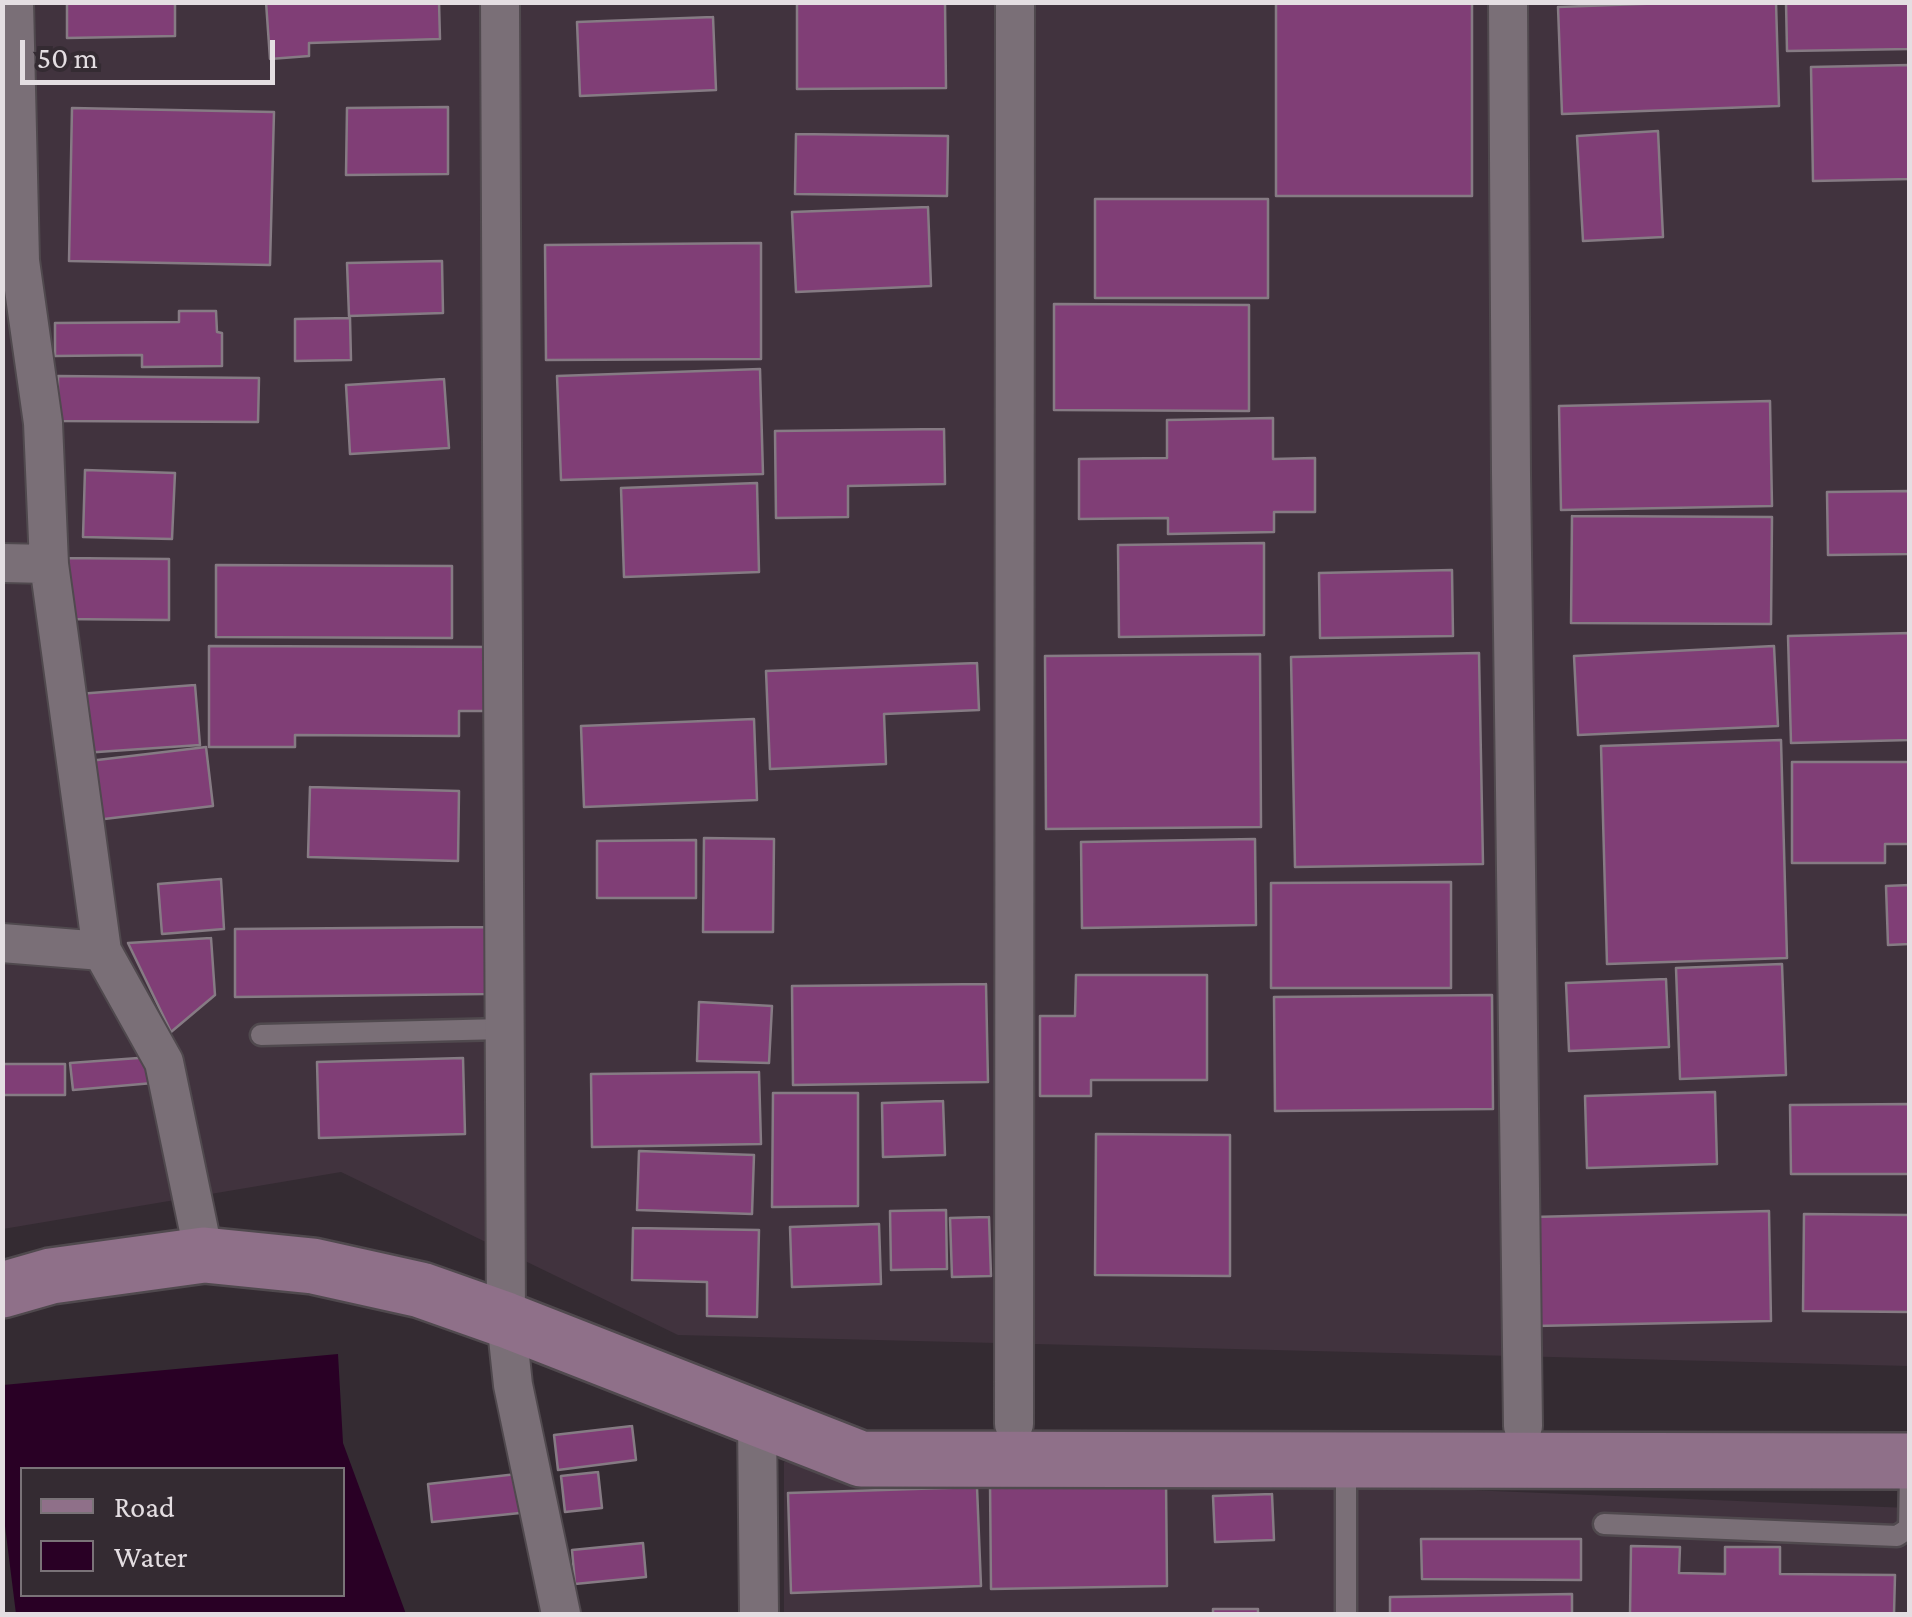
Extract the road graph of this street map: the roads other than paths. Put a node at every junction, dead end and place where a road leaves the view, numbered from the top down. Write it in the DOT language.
graph roads {
  1 [pos="14,2"];
  2 [pos="500,2"];
  3 [pos="1015,2"];
  4 [pos="1508,2"];
  5 [pos="9,104"];
  6 [pos="2,563"];
  7 [pos="50,564"];
  8 [pos="2,943"];
  9 [pos="102,952"];
  10 [pos="503,1029"];
  11 [pos="262,1034"];
  12 [pos="204,1255"];
  13 [pos="2,1290"];
  14 [pos="506,1320"];
  15 [pos="758,1421"];
  16 [pos="1910,1423"];
  17 [pos="1014,1424"];
  18 [pos="1524,1426"];
  19 [pos="814,1440"];
  20 [pos="1346,1460"];
  21 [pos="1910,1461"];
  22 [pos="1910,1476"];
  23 [pos="1604,1524"];
  24 [pos="1909,1528"];
  25 [pos="561,1614"];
  26 [pos="759,1614"];
  27 [pos="1346,1614"];
  1 -- 5 [label="street"];
  2 -- 10 [label="street"];
  3 -- 17 [label="street"];
  4 -- 18 [label="street"];
  5 -- 7 [label="street"];
  6 -- 7 [label="street"];
  7 -- 9 [label="street"];
  8 -- 9 [label="street"];
  9 -- 12 [label="street"];
  10 -- 11 [label="lane"];
  10 -- 14 [label="street"];
  12 -- 13 [label="main road"];
  12 -- 14 [label="main road"];
  14 -- 15 [label="main road"];
  14 -- 25 [label="street"];
  15 -- 19 [label="main road"];
  15 -- 26 [label="street"];
  16 -- 18 [label="main road"];
  17 -- 18 [label="main road"];
  17 -- 19 [label="main road"];
  19 -- 20 [label="main road"];
  20 -- 21 [label="main road"];
  20 -- 27 [label="lane"];
  22 -- 24 [label="lane"];
  23 -- 24 [label="lane"];
}
